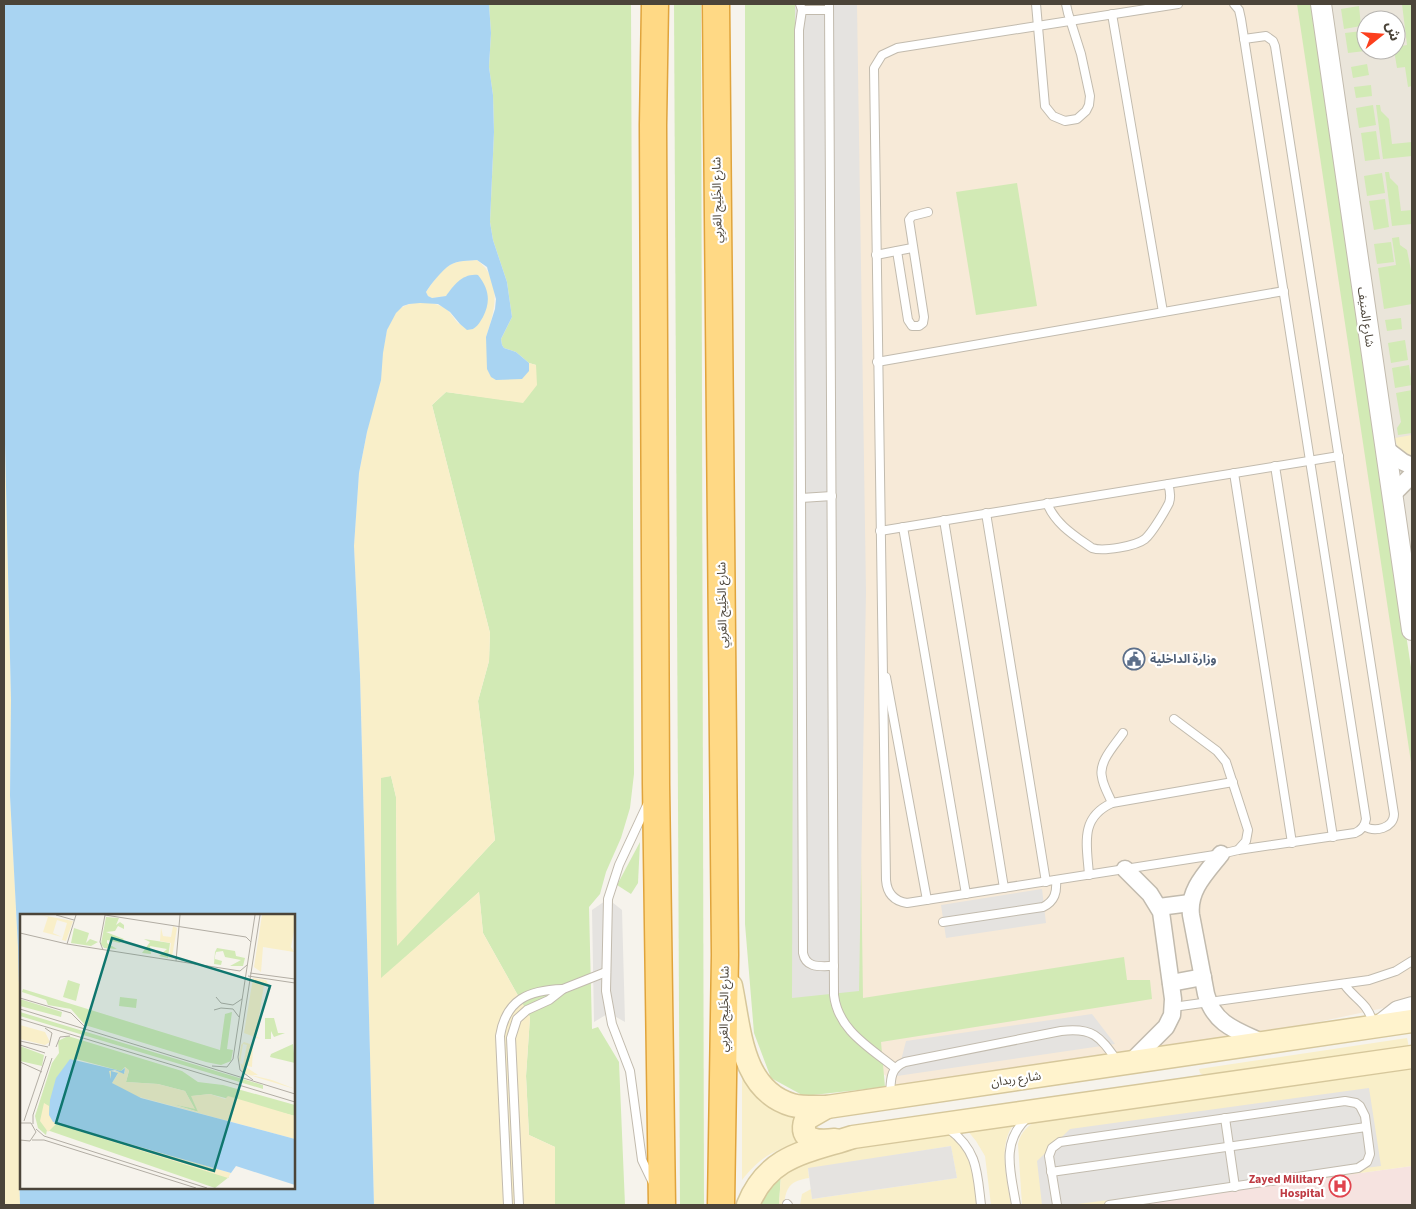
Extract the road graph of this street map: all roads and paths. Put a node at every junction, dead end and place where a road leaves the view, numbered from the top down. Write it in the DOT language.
graph roads {
  1 [pos="644,4"];
  2 [pos="655,4"];
  3 [pos="716,4"];
  4 [pos="730,4"];
  5 [pos="1036,4"];
  6 [pos="1066,4"];
  7 [pos="1178,4"];
  8 [pos="1234,4"];
  9 [pos="1321,4"];
  10 [pos="801,7"];
  11 [pos="829,7"];
  12 [pos="1112,14"];
  13 [pos="1070,21"];
  14 [pos="1038,26"];
  15 [pos="1244,39"];
  16 [pos="716,54"];
  17 [pos="653,125"];
  18 [pos="928,212"];
  19 [pos="912,248"];
  20 [pos="898,251"];
  21 [pos="876,255"];
  22 [pos="1284,292"];
  23 [pos="1163,312"];
  24 [pos="877,362"];
  25 [pos="1386,449"];
  26 [pos="1339,456"];
  27 [pos="1310,461"];
  28 [pos="1275,466"];
  29 [pos="1412,466"];
  30 [pos="1234,473"];
  31 [pos="1412,475"];
  32 [pos="1168,484"];
  33 [pos="1393,494"];
  34 [pos="832,496"];
  35 [pos="801,498"];
  36 [pos="1047,504"];
  37 [pos="986,514"];
  38 [pos="944,520"];
  39 [pos="903,527"];
  40 [pos="880,530"];
  41 [pos="1412,630"];
  42 [pos="882,656"];
  43 [pos="1174,719"];
  44 [pos="1123,733"];
  45 [pos="1233,782"];
  46 [pos="656,784"];
  47 [pos="1112,803"];
  48 [pos="1364,826"];
  49 [pos="1333,837"];
  50 [pos="1292,843"];
  51 [pos="1238,850"];
  52 [pos="1220,854"];
  53 [pos="1125,869"];
  54 [pos="1090,875"];
  55 [pos="1056,880"];
  56 [pos="1046,882"];
  57 [pos="1004,888"];
  58 [pos="966,894"];
  59 [pos="927,900"];
  60 [pos="1190,903"];
  61 [pos="1159,907"];
  62 [pos="943,922"];
  63 [pos="725,955"];
  64 [pos="1412,961"];
  65 [pos="834,966"];
  66 [pos="606,972"];
  67 [pos="1203,977"];
  68 [pos="1171,983"];
  69 [pos="1344,984"];
  70 [pos="563,989"];
  71 [pos="1208,1003"];
  72 [pos="1173,1007"];
  73 [pos="1412,1007"];
  74 [pos="1412,1021"];
  75 [pos="1377,1026"];
  76 [pos="1264,1043"];
  77 [pos="1412,1057"];
  78 [pos="1125,1064"];
  79 [pos="1359,1065"];
  80 [pos="895,1068"];
  81 [pos="1412,1074"];
  82 [pos="890,1098"];
  83 [pos="827,1107"];
  84 [pos="1038,1111"];
  85 [pos="1224,1118"];
  86 [pos="944,1124"];
  87 [pos="1366,1127"];
  88 [pos="853,1137"];
  89 [pos="1229,1147"];
  90 [pos="1052,1172"];
  91 [pos="1235,1187"];
  92 [pos="662,1201"];
  93 [pos="508,1205"];
  94 [pos="519,1205"];
  95 [pos="721,1205"];
  96 [pos="748,1205"];
  97 [pos="982,1205"];
  98 [pos="1016,1205"];
  99 [pos="1057,1205"];
  100 [pos="1109,1205"];
  1 -- 17 [label="highway"];
  2 -- 17 [label="highway"];
  3 -- 16 [label="highway, شارع الخَلِيج العَربِي"];
  4 -- 16 [label="highway"];
  5 -- 14 [label="lane"];
  6 -- 13 [label="lane"];
  7 -- 12 [label="lane"];
  8 -- 15 [label="lane"];
  9 -- 25 [label="street, شارع المنيف"];
  10 -- 11 [label="lane"];
  10 -- 35 [label="lane"];
  11 -- 34 [label="lane"];
  12 -- 13 [label="lane"];
  12 -- 23 [label="lane"];
  13 -- 14 [label="lane"];
  13 -- 14 [label="lane"];
  14 -- 21 [label="lane"];
  15 -- 22 [label="lane"];
  15 -- 26 [label="lane"];
  16 -- 63 [label="highway, شارع الخَلِيج العَربِي"];
  17 -- 46 [label="highway"];
  18 -- 19 [label="lane"];
  19 -- 20 [label="lane"];
  19 -- 20 [label="lane"];
  20 -- 21 [label="lane"];
  21 -- 24 [label="lane"];
  22 -- 23 [label="lane"];
  22 -- 27 [label="lane"];
  23 -- 24 [label="lane"];
  24 -- 40 [label="lane"];
  25 -- 29 [label="street"];
  25 -- 33 [label="street, شارع المنيف"];
  26 -- 27 [label="lane"];
  26 -- 48 [label="lane"];
  27 -- 28 [label="lane"];
  27 -- 48 [label="lane"];
  28 -- 30 [label="lane"];
  28 -- 49 [label="lane"];
  30 -- 32 [label="lane"];
  30 -- 50 [label="lane"];
  31 -- 33 [label="street"];
  32 -- 36 [label="lane"];
  32 -- 36 [label="lane"];
  33 -- 41 [label="street, شارع المنيف"];
  34 -- 35 [label="lane"];
  34 -- 65 [label="lane"];
  35 -- 65 [label="lane"];
  36 -- 37 [label="lane"];
  37 -- 38 [label="lane"];
  37 -- 56 [label="lane"];
  38 -- 39 [label="lane"];
  38 -- 57 [label="lane"];
  39 -- 40 [label="lane"];
  39 -- 58 [label="lane"];
  40 -- 42 [label="lane"];
  42 -- 59 [label="lane"];
  42 -- 59 [label="lane"];
  43 -- 45 [label="lane"];
  44 -- 47 [label="lane"];
  45 -- 47 [label="lane"];
  45 -- 51 [label="lane"];
  46 -- 66 [label="lane"];
  46 -- 92 [label="highway"];
  47 -- 54 [label="lane"];
  48 -- 49 [label="lane"];
  49 -- 50 [label="lane"];
  50 -- 51 [label="lane"];
  51 -- 52 [label="lane"];
  52 -- 53 [label="lane"];
  52 -- 60 [label="street"];
  53 -- 54 [label="lane"];
  53 -- 61 [label="street"];
  54 -- 55 [label="lane"];
  55 -- 56 [label="lane"];
  55 -- 62 [label="lane"];
  56 -- 57 [label="lane"];
  57 -- 58 [label="lane"];
  58 -- 59 [label="lane"];
  60 -- 61 [label="street"];
  60 -- 67 [label="street"];
  61 -- 68 [label="street"];
  63 -- 83 [label="main road, شارع ربدان"];
  63 -- 95 [label="highway, شارع الخَلِيج العَربِي"];
  64 -- 69 [label="lane"];
  65 -- 80 [label="lane"];
  66 -- 70 [label="lane"];
  66 -- 92 [label="lane"];
  67 -- 68 [label="street"];
  67 -- 71 [label="street"];
  68 -- 72 [label="street"];
  69 -- 71 [label="lane"];
  69 -- 75 [label="lane"];
  70 -- 93 [label="lane"];
  70 -- 94 [label="lane"];
  71 -- 72 [label="lane"];
  71 -- 76 [label="street"];
  72 -- 78 [label="street"];
  73 -- 75 [label="street"];
  74 -- 75 [label="main road, شارع ربدان"];
  75 -- 76 [label="main road, شارع ربدان"];
  76 -- 78 [label="main road, شارع ربدان"];
  77 -- 79 [label="main road"];
  78 -- 80 [label="lane"];
  78 -- 82 [label="main road, شارع ربدان"];
  79 -- 81 [label="main road"];
  79 -- 84 [label="main road"];
  80 -- 82 [label="lane"];
  82 -- 83 [label="main road, شارع ربدان"];
  83 -- 88 [label="main road"];
  84 -- 86 [label="main road"];
  84 -- 98 [label="lane"];
  85 -- 87 [label="lane"];
  85 -- 89 [label="lane"];
  85 -- 90 [label="lane"];
  86 -- 88 [label="main road"];
  86 -- 97 [label="lane"];
  87 -- 89 [label="lane"];
  87 -- 91 [label="lane"];
  88 -- 96 [label="main road"];
  89 -- 90 [label="lane"];
  89 -- 91 [label="lane"];
  90 -- 99 [label="lane"];
  91 -- 100 [label="lane"];
}
